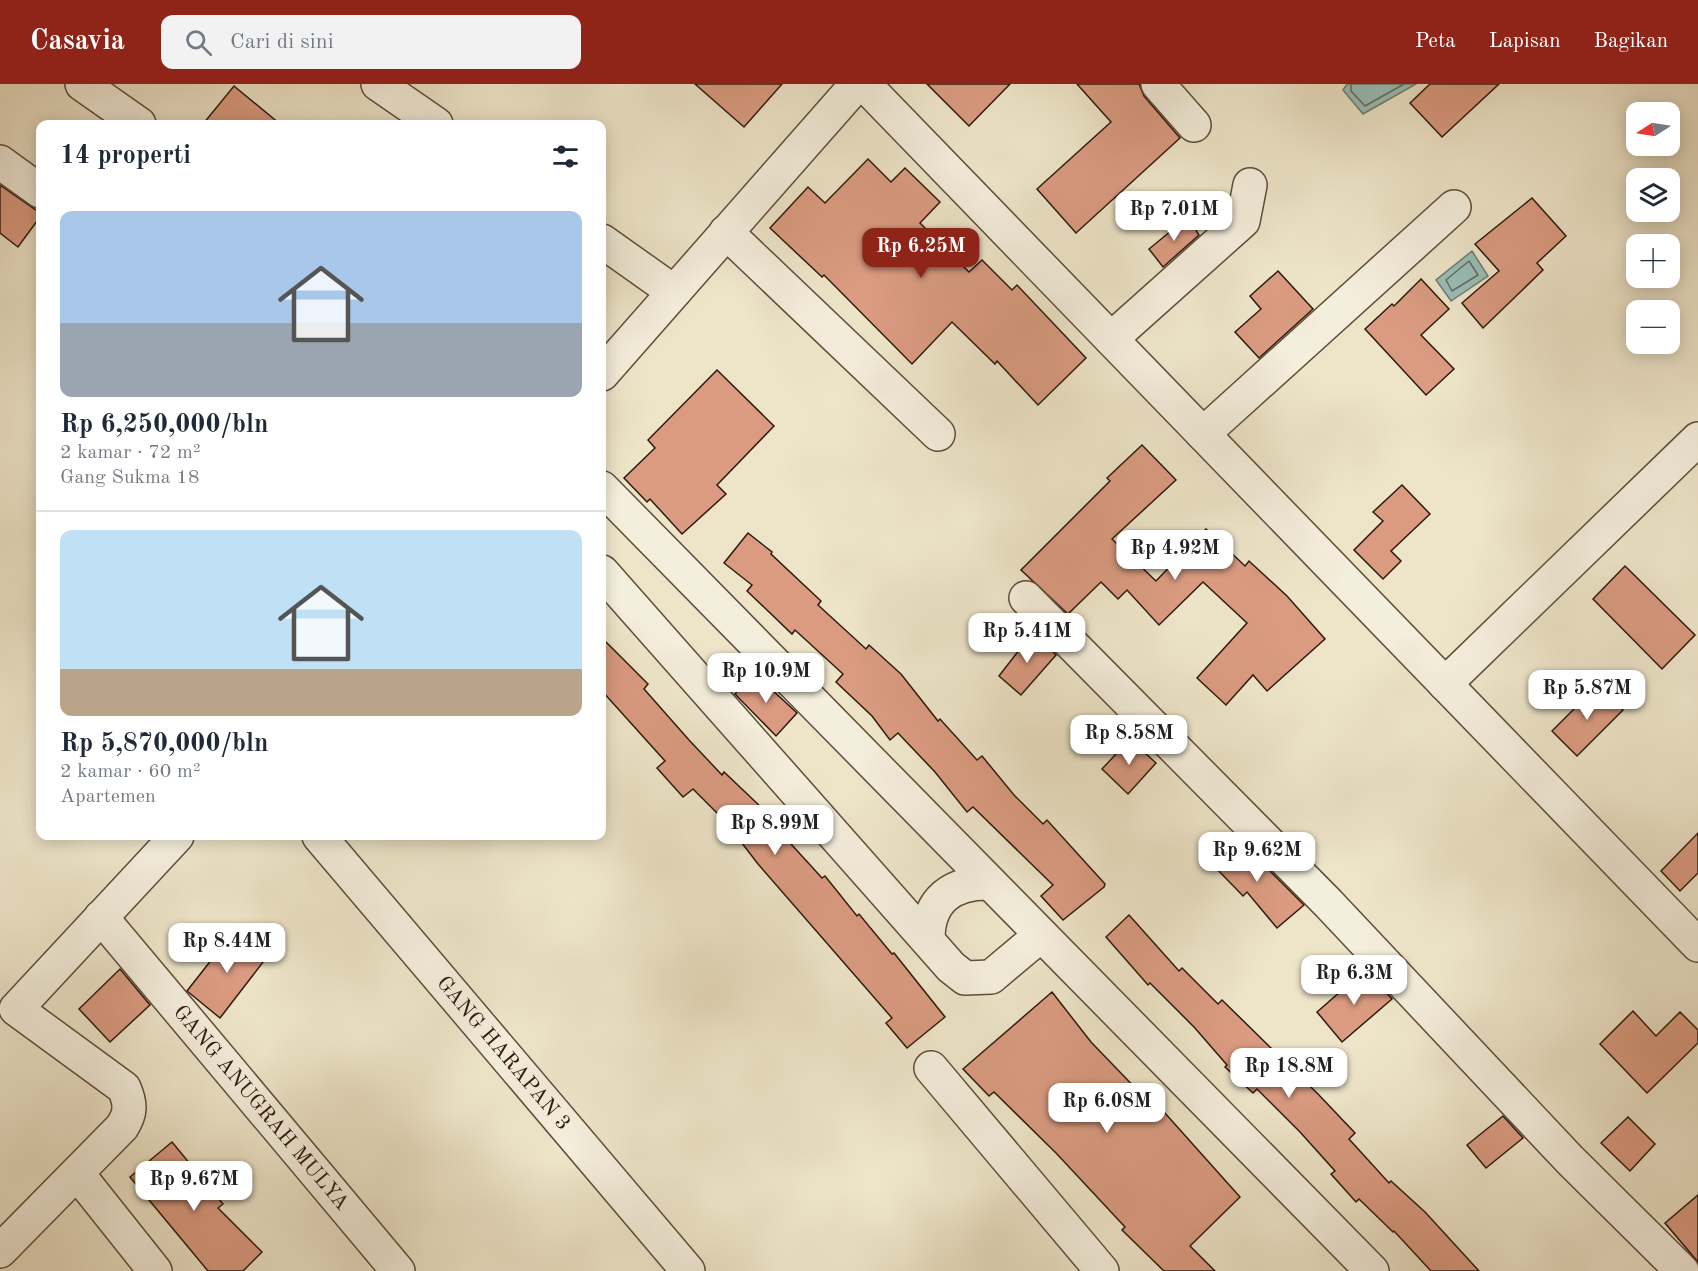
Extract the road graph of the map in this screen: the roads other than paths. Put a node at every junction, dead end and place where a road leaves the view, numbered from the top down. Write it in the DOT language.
graph roads {
  1 [pos="82,84"];
  2 [pos="378,84"];
  3 [pos="857,84"];
  4 [pos="864,84"];
  5 [pos="1158,84"];
  6 [pos="133,120"];
  7 [pos="430,120"];
  8 [pos="1194,125"];
  9 [pos="0,162"];
  10 [pos="1250,185"];
  11 [pos="36,188"];
  12 [pos="1454,207"];
  13 [pos="726,232"];
  14 [pos="606,244"];
  15 [pos="674,292"];
  16 [pos="1111,339"];
  17 [pos="606,369"];
  18 [pos="938,434"];
  19 [pos="1203,434"];
  20 [pos="1698,439"];
  21 [pos="606,492"];
  22 [pos="606,577"];
  23 [pos="1026,598"];
  24 [pos="1445,684"];
  25 [pos="173,840"];
  26 [pos="322,840"];
  27 [pos="990,883"];
  28 [pos="101,917"];
  29 [pos="1041,935"];
  30 [pos="928,939"];
  31 [pos="1698,945"];
  32 [pos="8,1003"];
  33 [pos="931,1068"];
  34 [pos="77,1173"];
  35 [pos="0,1251"];
  36 [pos="1359,1267"];
  37 [pos="155,1271"];
  38 [pos="398,1271"];
  39 [pos="688,1271"];
  40 [pos="1102,1271"];
  41 [pos="1682,1271"];
  1 -- 6 [label="street"];
  2 -- 7 [label="street"];
  3 -- 13 [label="street"];
  4 -- 16 [label="street"];
  5 -- 8 [label="street"];
  9 -- 11 [label="street"];
  10 -- 16 [label="street"];
  12 -- 19 [label="street"];
  13 -- 15 [label="street"];
  13 -- 18 [label="street"];
  14 -- 15 [label="street"];
  15 -- 17 [label="street"];
  16 -- 19 [label="street"];
  19 -- 24 [label="street"];
  20 -- 24 [label="street"];
  21 -- 27 [label="street"];
  22 -- 30 [label="street"];
  23 -- 41 [label="street"];
  24 -- 31 [label="street"];
  25 -- 28 [label="street"];
  26 -- 39 [label="street, GANG HARAPAN 3"];
  27 -- 29 [label="street"];
  27 -- 30 [label="street"];
  28 -- 32 [label="street"];
  28 -- 38 [label="street, GANG ANUGRAH MULYA"];
  29 -- 30 [label="street"];
  29 -- 36 [label="street"];
  32 -- 34 [label="street"];
  33 -- 40 [label="street"];
  34 -- 35 [label="street"];
  34 -- 37 [label="street"];
}
